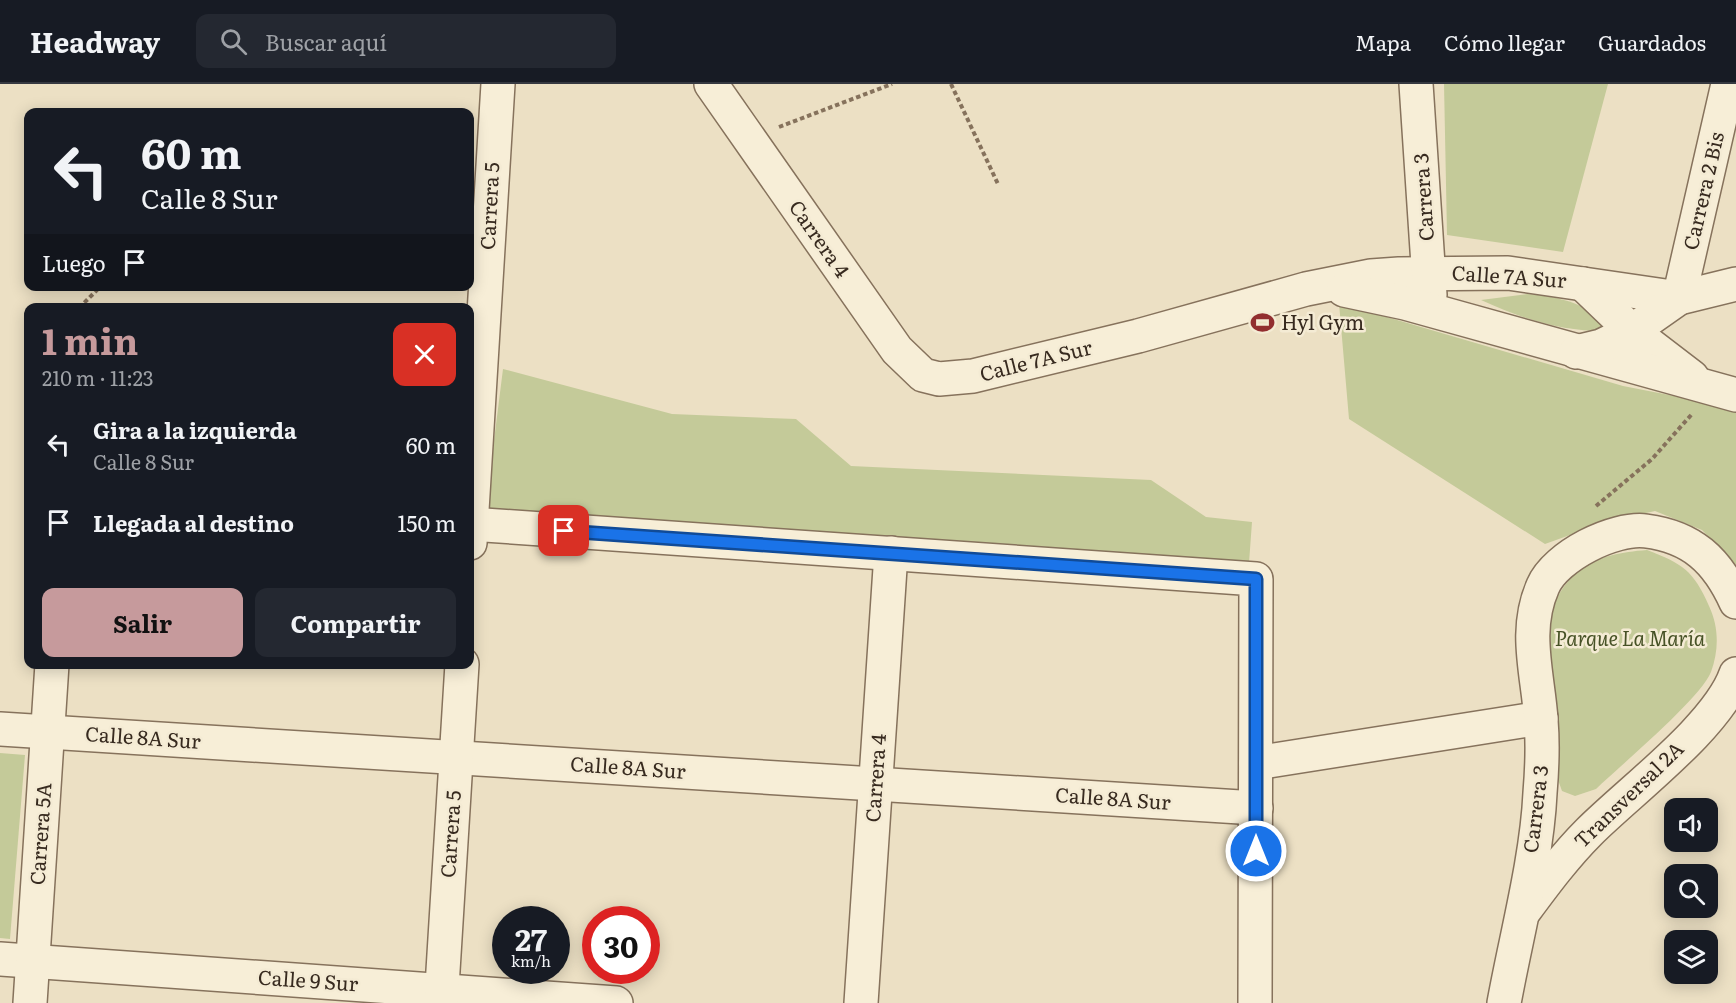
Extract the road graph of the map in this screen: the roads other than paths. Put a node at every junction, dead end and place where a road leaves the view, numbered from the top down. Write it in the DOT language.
graph roads {
  1 [pos="498,84"];
  2 [pos="711,84"];
  3 [pos="1416,84"];
  4 [pos="1728,84"];
  5 [pos="1429,273"];
  6 [pos="1583,284"];
  7 [pos="1736,284"];
  8 [pos="1306,289"];
  9 [pos="1679,298"];
  10 [pos="1431,310"];
  11 [pos="1632,331"];
  12 [pos="1576,352"];
  13 [pos="939,379"];
  14 [pos="1723,392"];
  15 [pos="474,466"];
  16 [pos="474,530"];
  17 [pos="891,553"];
  18 [pos="1736,602"];
  19 [pos="52,669"];
  20 [pos="462,669"];
  21 [pos="1736,674"];
  22 [pos="1541,718"];
  23 [pos="0,729"];
  24 [pos="48,732"];
  25 [pos="456,757"];
  26 [pos="1256,763"];
  27 [pos="876,784"];
  28 [pos="1256,808"];
  29 [pos="1520,917"];
  30 [pos="0,959"];
  31 [pos="33,961"];
  32 [pos="441,997"];
  33 [pos="30,1003"];
  34 [pos="616,1003"];
  35 [pos="861,1003"];
  36 [pos="1256,1003"];
  37 [pos="1504,1003"];
  1 -- 15 [label="street, Carrera 5"];
  2 -- 13 [label="street, Carrera 4"];
  3 -- 5 [label="street, Carrera 3"];
  4 -- 9 [label="street, Carrera 2 Bis"];
  5 -- 6 [label="street, Calle 7A Sur"];
  5 -- 8 [label="street, Calle 7A Sur"];
  5 -- 10 [label="street, Carrera 3"];
  6 -- 9 [label="street"];
  6 -- 11 [label="street, Calle 7A Sur"];
  7 -- 9 [label="street"];
  8 -- 10 [label="street, Calle 7A Sur"];
  8 -- 13 [label="street, Calle 7A Sur"];
  9 -- 11 [label="street"];
  10 -- 12 [label="street, Calle 7A Sur"];
  11 -- 12 [label="street"];
  11 -- 14 [label="street, Calle 7A Sur"];
  12 -- 14 [label="street, Calle 7A Sur"];
  16 -- 17 [label="street"];
  17 -- 26 [label="street"];
  17 -- 27 [label="street, Carrera 4"];
  18 -- 22 [label="street, Carrera 3"];
  19 -- 24 [label="street, Carrera 5A"];
  20 -- 25 [label="street, Carrera 5"];
  21 -- 29 [label="street, Transversal 2A"];
  22 -- 26 [label="street"];
  22 -- 29 [label="street, Carrera 3"];
  23 -- 24 [label="street, Calle 8A Sur"];
  24 -- 25 [label="street, Calle 8A Sur"];
  24 -- 31 [label="street, Carrera 5A"];
  25 -- 27 [label="street, Calle 8A Sur"];
  25 -- 32 [label="street, Carrera 5"];
  26 -- 28 [label="street"];
  27 -- 28 [label="street, Calle 8A Sur"];
  27 -- 35 [label="street, Carrera 4"];
  28 -- 36 [label="street"];
  29 -- 37 [label="street, Carrera 3"];
  30 -- 31 [label="street, Calle 9 Sur"];
  31 -- 32 [label="street, Calle 9 Sur"];
  31 -- 33 [label="street, Carrera 5A"];
  32 -- 34 [label="street, Calle 9 Sur"];
}
